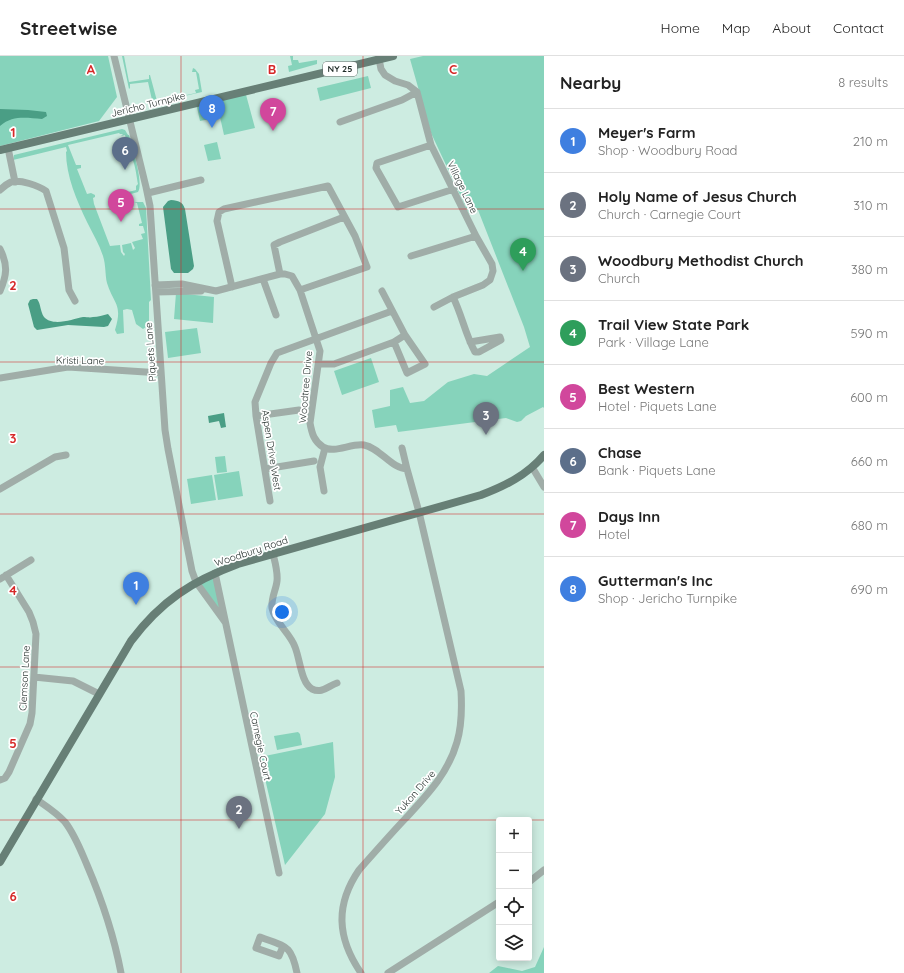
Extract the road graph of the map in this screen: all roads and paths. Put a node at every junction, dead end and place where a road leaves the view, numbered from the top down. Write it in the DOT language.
graph roads {
  1 [pos="114,56"];
  2 [pos="393,56"];
  3 [pos="379,59"];
  4 [pos="417,92"];
  5 [pos="129,119"];
  6 [pos="340,122"];
  7 [pos="431,145"];
  8 [pos="4,149"];
  9 [pos="201,180"];
  10 [pos="13,182"];
  11 [pos="454,189"];
  12 [pos="0,190"];
  13 [pos="148,193"];
  14 [pos="344,217"];
  15 [pos="476,236"];
  16 [pos="0,249"];
  17 [pos="411,256"];
  18 [pos="280,274"];
  19 [pos="264,279"];
  20 [pos="232,287"];
  21 [pos="156,289"];
  22 [pos="300,290"];
  23 [pos="0,291"];
  24 [pos="382,291"];
  25 [pos="453,297"];
  26 [pos="75,301"];
  27 [pos="434,307"];
  28 [pos="392,311"];
  29 [pos="276,315"];
  30 [pos="405,335"];
  31 [pos="317,339"];
  32 [pos="394,342"];
  33 [pos="470,342"];
  34 [pos="319,364"];
  35 [pos="161,373"];
  36 [pos="0,378"];
  37 [pos="299,410"];
  38 [pos="256,416"];
  39 [pos="325,448"];
  40 [pos="402,448"];
  41 [pos="66,455"];
  42 [pos="544,455"];
  43 [pos="314,461"];
  44 [pos="532,467"];
  45 [pos="265,469"];
  46 [pos="407,469"];
  47 [pos="544,487"];
  48 [pos="0,489"];
  49 [pos="324,491"];
  50 [pos="270,501"];
  51 [pos="419,512"];
  52 [pos="273,554"];
  53 [pos="32,560"];
  54 [pos="215,573"];
  55 [pos="3,577"];
  56 [pos="196,582"];
  57 [pos="225,622"];
  58 [pos="34,677"];
  59 [pos="338,683"];
  60 [pos="99,694"];
  61 [pos="0,780"];
  62 [pos="36,800"];
  63 [pos="0,862"];
  64 [pos="544,870"];
  65 [pos="279,873"];
  66 [pos="532,880"];
  67 [pos="496,904"];
  68 [pos="283,946"];
  69 [pos="121,973"];
  70 [pos="297,973"];
  71 [pos="361,973"];
  72 [pos="388,973"];
  1 -- 5 [label="street, Piquets Lane"];
  2 -- 3 [label="main road, Jericho Turnpike / NY 25"];
  3 -- 4 [label="street"];
  3 -- 5 [label="main road, Jericho Turnpike / NY 25"];
  4 -- 6 [label="street"];
  4 -- 7 [label="street, Village Lane"];
  5 -- 8 [label="main road, Jericho Turnpike / NY 25"];
  5 -- 13 [label="street, Piquets Lane"];
  7 -- 11 [label="street, Village Lane"];
  7 -- 11 [label="street"];
  8 -- 10 [label="street"];
  9 -- 13 [label="street"];
  10 -- 12 [label="street"];
  10 -- 26 [label="street"];
  11 -- 15 [label="street, Village Lane"];
  13 -- 21 [label="street, Piquets Lane"];
  14 -- 18 [label="street"];
  14 -- 20 [label="street"];
  14 -- 22 [label="street"];
  15 -- 17 [label="street"];
  15 -- 25 [label="street, Village Lane"];
  16 -- 23 [label="street"];
  18 -- 19 [label="street"];
  18 -- 22 [label="street, Woodtree Drive"];
  19 -- 20 [label="street"];
  19 -- 29 [label="street"];
  20 -- 21 [label="street"];
  21 -- 35 [label="street, Piquets Lane"];
  22 -- 31 [label="street, Woodtree Drive"];
  24 -- 28 [label="street"];
  25 -- 27 [label="street, Village Lane"];
  25 -- 33 [label="street"];
  28 -- 30 [label="street"];
  28 -- 31 [label="street, Aspen Drive West"];
  30 -- 32 [label="street"];
  30 -- 32 [label="street"];
  31 -- 34 [label="street, Woodtree Drive"];
  31 -- 38 [label="street, Aspen Drive West"];
  32 -- 34 [label="street"];
  34 -- 39 [label="street, Woodtree Drive"];
  35 -- 36 [label="street, Kristi Lane"];
  35 -- 56 [label="street, Piquets Lane"];
  37 -- 38 [label="street"];
  38 -- 45 [label="street, Aspen Drive West"];
  39 -- 46 [label="street"];
  39 -- 49 [label="street"];
  40 -- 46 [label="street"];
  41 -- 48 [label="street"];
  42 -- 44 [label="main road, Woodbury Road"];
  43 -- 45 [label="street"];
  44 -- 47 [label="street"];
  44 -- 51 [label="main road, Woodbury Road"];
  45 -- 50 [label="street, Aspen Drive West"];
  46 -- 51 [label="street"];
  51 -- 52 [label="main road, Woodbury Road"];
  51 -- 71 [label="street, Yukon Drive"];
  52 -- 54 [label="main road, Woodbury Road"];
  52 -- 59 [label="street"];
  53 -- 55 [label="street"];
  54 -- 56 [label="main road, Woodbury Road"];
  54 -- 57 [label="street, Carnegie Court"];
  55 -- 58 [label="street, Clemson Lane"];
  56 -- 57 [label="street, Carnegie Court"];
  56 -- 60 [label="main road, Woodbury Road"];
  57 -- 65 [label="street, Carnegie Court"];
  58 -- 60 [label="street"];
  58 -- 61 [label="street, Clemson Lane"];
  60 -- 62 [label="main road, Woodbury Road"];
  62 -- 63 [label="main road, Woodbury Road"];
  62 -- 69 [label="street"];
  64 -- 66 [label="street"];
  67 -- 72 [label="street"];
  68 -- 70 [label="street"];
}
